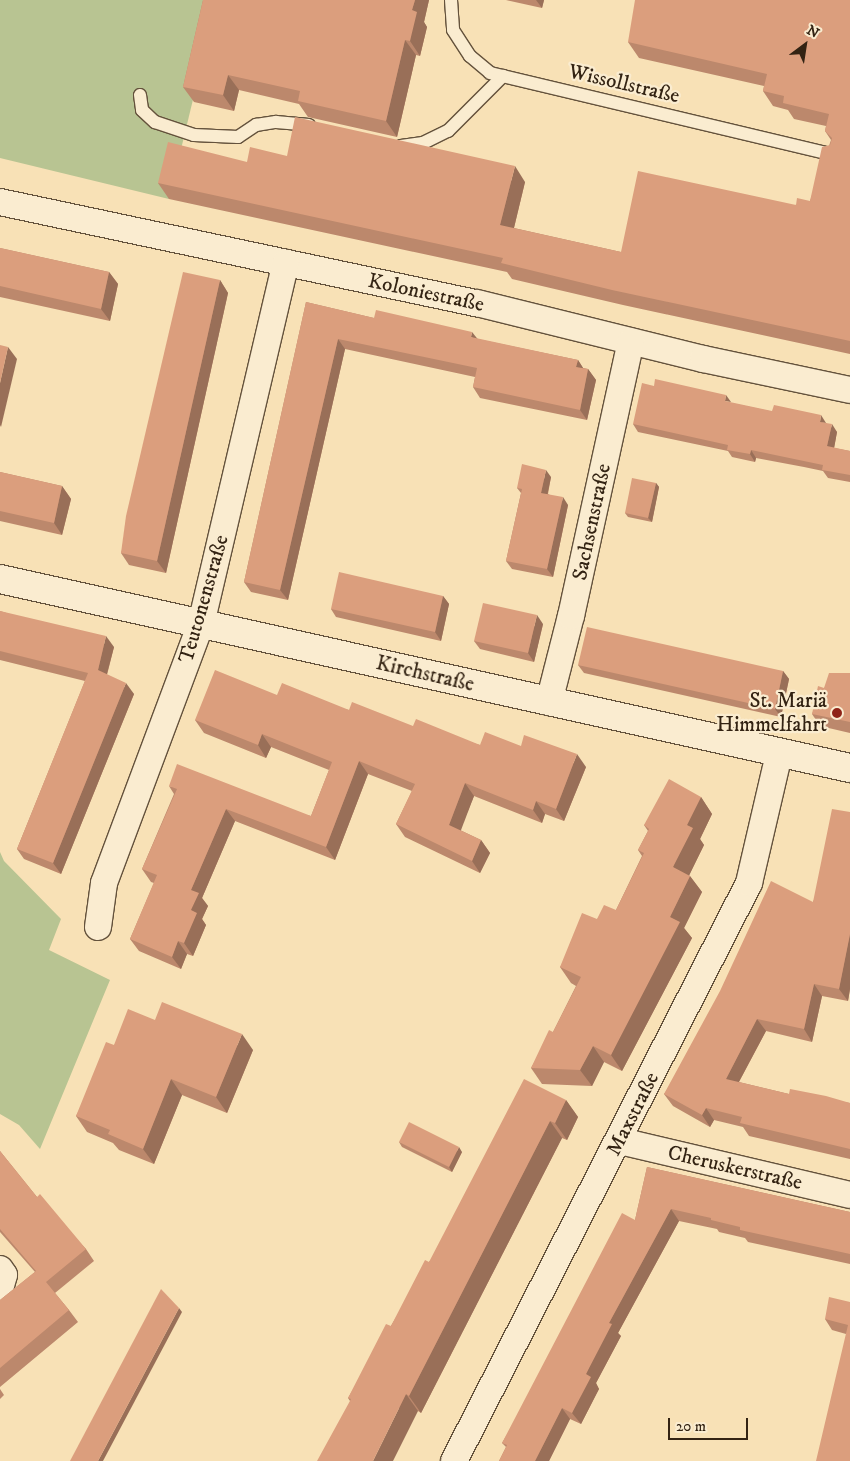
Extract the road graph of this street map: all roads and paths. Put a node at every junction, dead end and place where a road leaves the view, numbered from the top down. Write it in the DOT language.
graph roads {
  1 [pos="451,0"];
  2 [pos="503,76"];
  3 [pos="140,96"];
  4 [pos="319,128"];
  5 [pos="386,142"];
  6 [pos="835,155"];
  7 [pos="0,202"];
  8 [pos="286,263"];
  9 [pos="631,341"];
  10 [pos="850,390"];
  11 [pos="0,579"];
  12 [pos="201,624"];
  13 [pos="549,702"];
  14 [pos="779,754"];
  15 [pos="850,768"];
  16 [pos="98,927"];
  17 [pos="620,1141"];
  18 [pos="850,1195"];
  19 [pos="0,1269"];
  20 [pos="0,1289"];
  21 [pos="454,1461"];
  1 -- 2 [label="lane, Wissollstraße"];
  2 -- 5 [label="lane"];
  2 -- 6 [label="lane, Wissollstraße"];
  3 -- 4 [label="lane"];
  7 -- 8 [label="street, Koloniestraße"];
  8 -- 9 [label="street, Koloniestraße"];
  8 -- 12 [label="street, Teutonenstraße"];
  9 -- 10 [label="street, Koloniestraße"];
  9 -- 13 [label="street, Sachsenstraße"];
  11 -- 12 [label="street, Kirchstraße"];
  12 -- 13 [label="street, Kirchstraße"];
  12 -- 16 [label="street, Teutonenstraße"];
  13 -- 14 [label="street, Kirchstraße"];
  14 -- 15 [label="street, Kirchstraße"];
  14 -- 17 [label="street, Maxstraße"];
  17 -- 18 [label="street, Cheruskerstraße"];
  17 -- 21 [label="street, Maxstraße"];
  19 -- 20 [label="street"];
}
